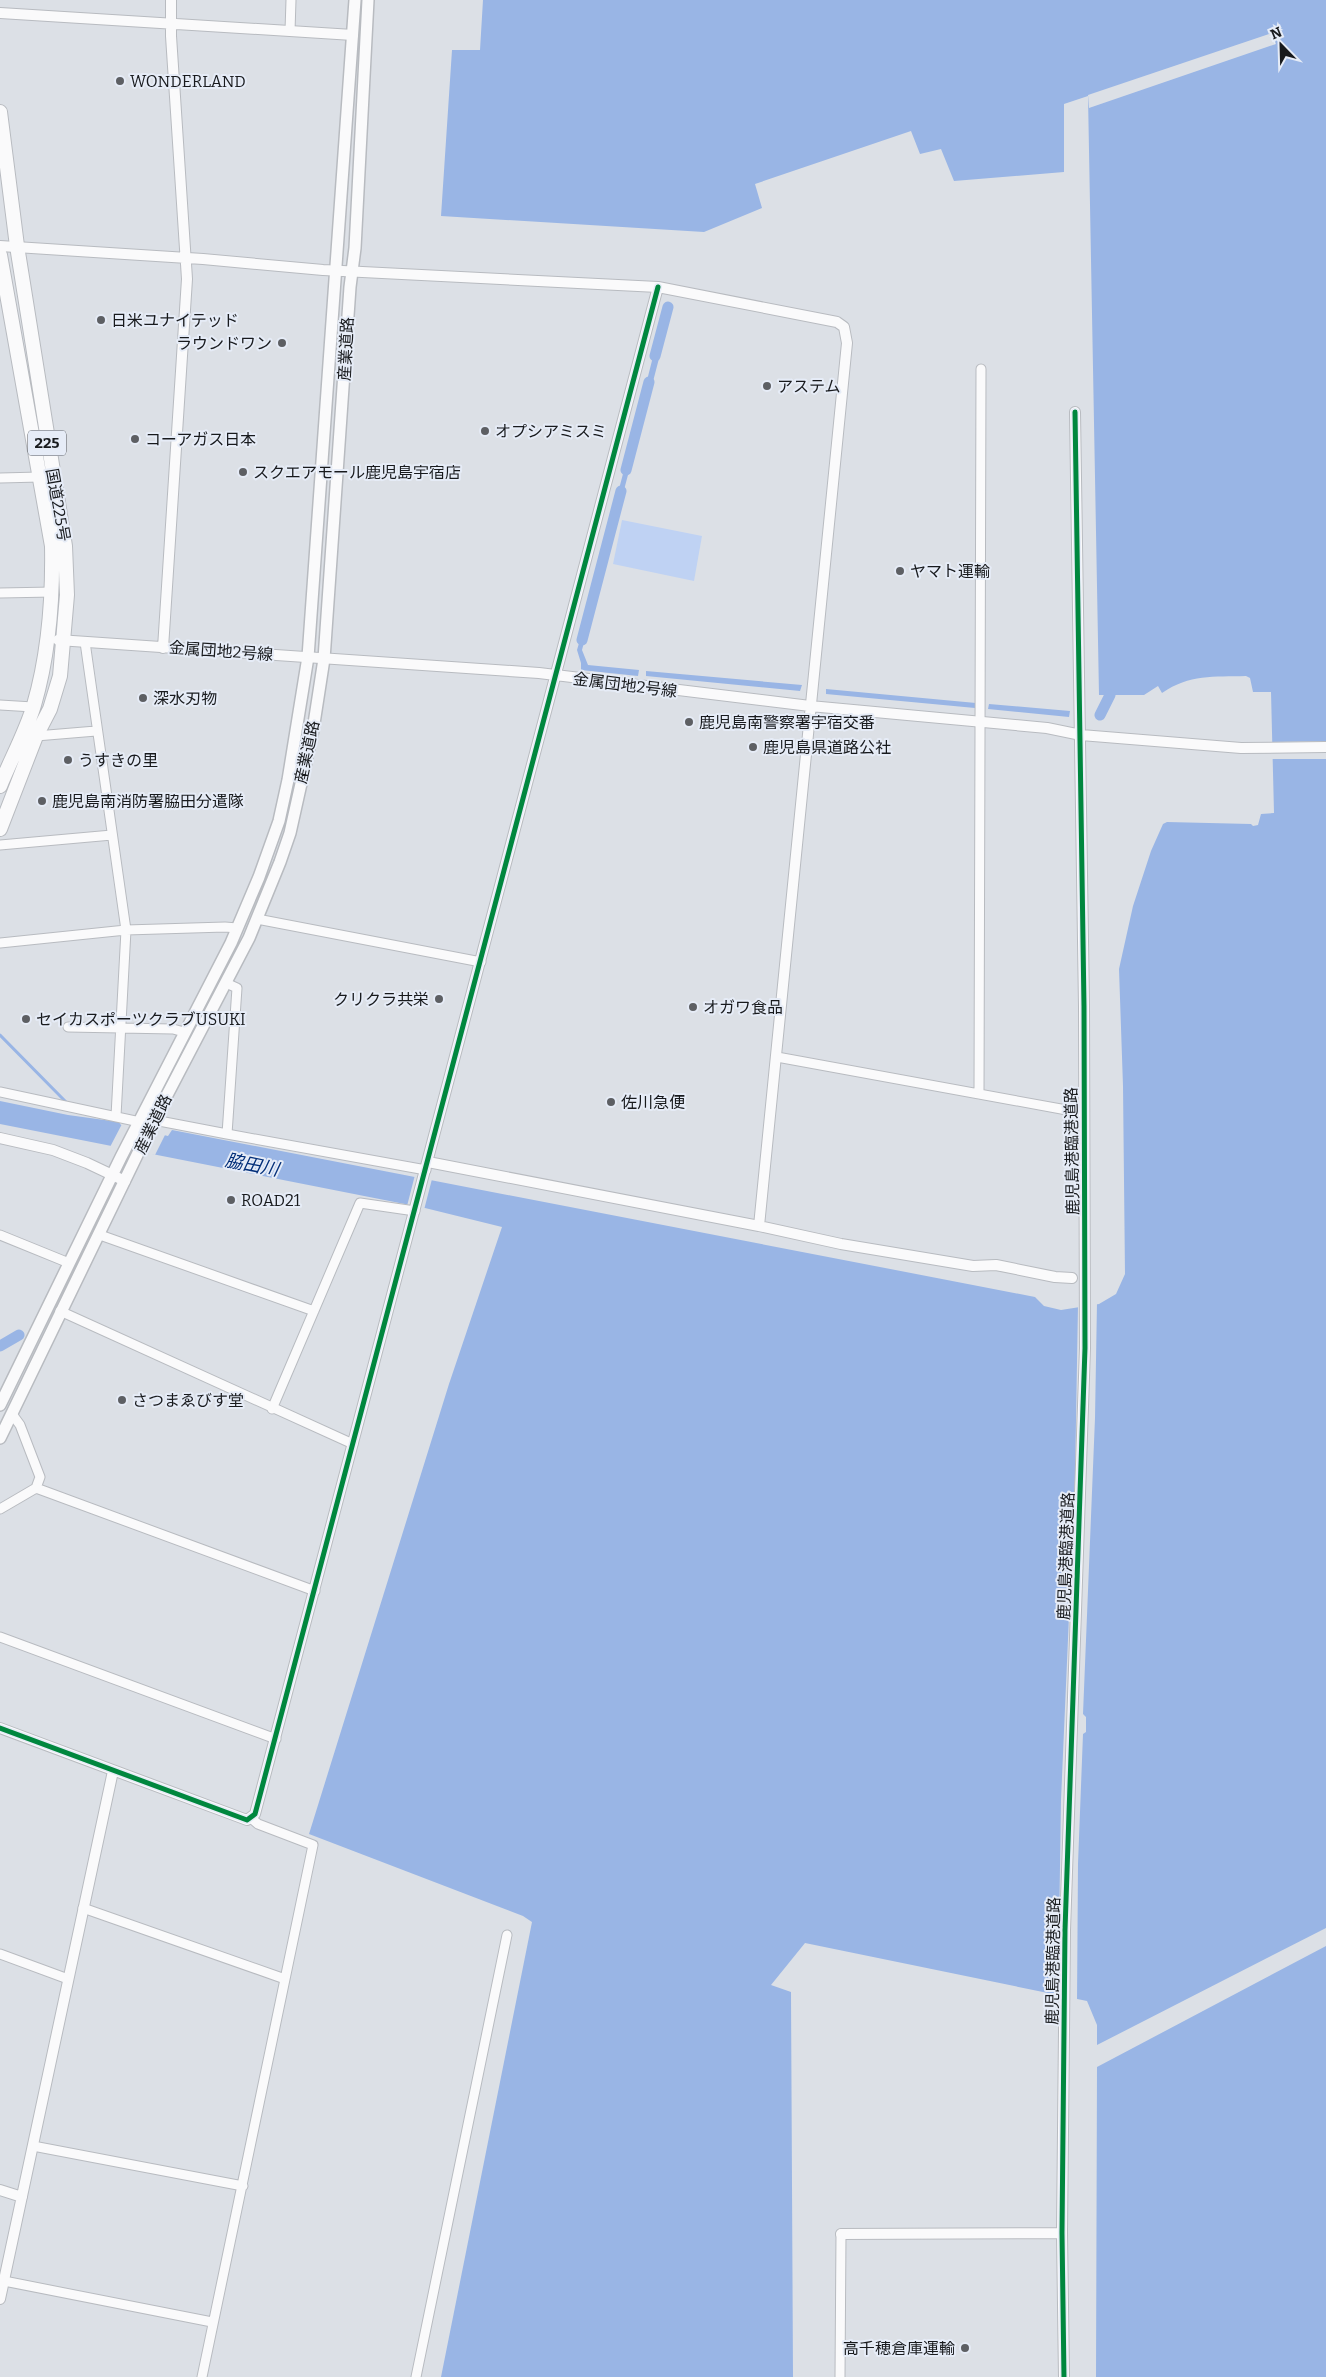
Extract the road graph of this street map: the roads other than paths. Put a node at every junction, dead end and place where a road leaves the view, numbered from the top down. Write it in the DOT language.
graph roads {
  1 [pos="171,0"];
  2 [pos="291,0"];
  3 [pos="355,0"];
  4 [pos="368,0"];
  5 [pos="0,13"];
  6 [pos="170,22"];
  7 [pos="290,31"];
  8 [pos="353,35"];
  9 [pos="0,112"];
  10 [pos="0,246"];
  11 [pos="17,246"];
  12 [pos="0,255"];
  13 [pos="186,258"];
  14 [pos="337,271"];
  15 [pos="352,271"];
  16 [pos="658,287"];
  17 [pos="981,369"];
  18 [pos="1075,412"];
  19 [pos="40,477"];
  20 [pos="0,478"];
  21 [pos="53,592"];
  22 [pos="0,594"];
  23 [pos="48,639"];
  24 [pos="64,641"];
  25 [pos="85,642"];
  26 [pos="163,648"];
  27 [pos="308,658"];
  28 [pos="324,659"];
  29 [pos="556,677"];
  30 [pos="0,705"];
  31 [pos="810,706"];
  32 [pos="33,707"];
  33 [pos="981,720"];
  34 [pos="96,731"];
  35 [pos="1080,735"];
  36 [pos="36,736"];
  37 [pos="1326,747"];
  38 [pos="0,786"];
  39 [pos="0,829"];
  40 [pos="112,835"];
  41 [pos="0,845"];
  42 [pos="257,919"];
  43 [pos="237,928"];
  44 [pos="126,930"];
  45 [pos="0,944"];
  46 [pos="481,962"];
  47 [pos="226,983"];
  48 [pos="68,1026"];
  49 [pos="121,1028"];
  50 [pos="184,1032"];
  51 [pos="777,1057"];
  52 [pos="0,1092"];
  53 [pos="979,1094"];
  54 [pos="1083,1113"];
  55 [pos="116,1116"];
  56 [pos="140,1122"];
  57 [pos="152,1124"];
  58 [pos="227,1134"];
  59 [pos="0,1138"];
  60 [pos="426,1170"];
  61 [pos="112,1175"];
  62 [pos="125,1181"];
  63 [pos="416,1209"];
  64 [pos="759,1226"];
  65 [pos="0,1235"];
  66 [pos="100,1235"];
  67 [pos="69,1263"];
  68 [pos="1072,1278"];
  69 [pos="60,1311"];
  70 [pos="314,1311"];
  71 [pos="0,1405"];
  72 [pos="272,1409"];
  73 [pos="12,1414"];
  74 [pos="0,1438"];
  75 [pos="353,1444"];
  76 [pos="36,1488"];
  77 [pos="0,1509"];
  78 [pos="315,1591"];
  79 [pos="0,1637"];
  80 [pos="0,1728"];
  81 [pos="276,1739"];
  82 [pos="113,1771"];
  83 [pos="251,1818"];
  84 [pos="83,1908"];
  85 [pos="507,1936"];
  86 [pos="0,1954"];
  87 [pos="68,1979"];
  88 [pos="285,1980"];
  89 [pos="32,2146"];
  90 [pos="243,2186"];
  91 [pos="0,2190"];
  92 [pos="22,2198"];
  93 [pos="1062,2233"];
  94 [pos="841,2234"];
  95 [pos="4,2281"];
  96 [pos="0,2298"];
  97 [pos="212,2322"];
  98 [pos="202,2377"];
  99 [pos="416,2377"];
  100 [pos="840,2377"];
  101 [pos="1064,2377"];
  1 -- 6 [label="street"];
  2 -- 7 [label="street"];
  3 -- 8 [label="main road, 産業道路"];
  4 -- 15 [label="main road, 産業道路"];
  5 -- 6 [label="street"];
  6 -- 7 [label="street"];
  6 -- 13 [label="street"];
  7 -- 8 [label="street"];
  8 -- 14 [label="main road, 産業道路"];
  9 -- 11 [label="highway, 国道225号 / 225"];
  10 -- 11 [label="street"];
  11 -- 13 [label="street"];
  11 -- 24 [label="highway, 国道225号 / 225"];
  12 -- 19 [label="highway, 国道225号 / 225"];
  13 -- 14 [label="street"];
  13 -- 26 [label="street"];
  14 -- 15 [label="street"];
  14 -- 27 [label="main road, 産業道路"];
  15 -- 16 [label="street"];
  15 -- 28 [label="main road, 産業道路"];
  16 -- 29 [label="street"];
  16 -- 31 [label="street"];
  17 -- 33 [label="street"];
  18 -- 35 [label="street, 鹿児島港臨港道路"];
  19 -- 20 [label="street"];
  19 -- 21 [label="highway, 国道225号 / 225"];
  21 -- 22 [label="street"];
  21 -- 23 [label="highway, 国道225号 / 225"];
  23 -- 24 [label="street, 金属団地2号線"];
  23 -- 32 [label="highway, 国道225号 / 225"];
  24 -- 25 [label="street, 金属団地2号線"];
  24 -- 36 [label="highway, 国道225号 / 225"];
  25 -- 26 [label="street, 金属団地2号線"];
  25 -- 34 [label="street"];
  26 -- 27 [label="street, 金属団地2号線"];
  27 -- 28 [label="street, 金属団地2号線"];
  27 -- 43 [label="main road, 産業道路"];
  28 -- 29 [label="street, 金属団地2号線"];
  28 -- 42 [label="main road, 産業道路"];
  29 -- 31 [label="street, 金属団地2号線"];
  29 -- 46 [label="street"];
  30 -- 32 [label="street"];
  31 -- 33 [label="street, 金属団地2号線"];
  31 -- 51 [label="street"];
  32 -- 38 [label="highway, 国道225号 / 225"];
  33 -- 35 [label="street, 金属団地2号線"];
  33 -- 53 [label="street"];
  34 -- 36 [label="street"];
  34 -- 40 [label="street"];
  35 -- 37 [label="street, 金属団地2号線"];
  35 -- 54 [label="street, 鹿児島港臨港道路"];
  36 -- 39 [label="highway, 国道225号 / 225"];
  40 -- 41 [label="street"];
  40 -- 44 [label="street"];
  42 -- 46 [label="street"];
  42 -- 47 [label="main road, 産業道路"];
  43 -- 44 [label="street"];
  43 -- 50 [label="main road, 産業道路"];
  44 -- 45 [label="street"];
  44 -- 49 [label="street"];
  46 -- 60 [label="street"];
  47 -- 57 [label="main road, 産業道路"];
  47 -- 58 [label="street"];
  48 -- 49 [label="street"];
  49 -- 50 [label="street"];
  49 -- 55 [label="street"];
  50 -- 56 [label="main road, 産業道路"];
  51 -- 53 [label="street"];
  51 -- 64 [label="street"];
  52 -- 55 [label="street"];
  53 -- 54 [label="street"];
  54 -- 93 [label="street, 鹿児島港臨港道路"];
  55 -- 56 [label="street"];
  56 -- 61 [label="main road, 産業道路"];
  57 -- 58 [label="street"];
  57 -- 62 [label="main road, 産業道路"];
  58 -- 60 [label="street"];
  59 -- 61 [label="street"];
  60 -- 63 [label="street"];
  60 -- 64 [label="street"];
  61 -- 62 [label="street"];
  61 -- 67 [label="main road, 産業道路"];
  62 -- 66 [label="main road, 産業道路"];
  63 -- 70 [label="street"];
  63 -- 75 [label="street"];
  64 -- 68 [label="street"];
  65 -- 67 [label="street"];
  66 -- 69 [label="main road, 産業道路"];
  66 -- 70 [label="street"];
  67 -- 71 [label="main road, 産業道路"];
  69 -- 72 [label="street"];
  69 -- 73 [label="main road, 産業道路"];
  70 -- 72 [label="street"];
  72 -- 75 [label="street"];
  73 -- 74 [label="main road, 産業道路"];
  73 -- 76 [label="street"];
  75 -- 78 [label="street"];
  76 -- 77 [label="street"];
  76 -- 78 [label="street"];
  78 -- 81 [label="street"];
  79 -- 81 [label="street"];
  80 -- 82 [label="street"];
  81 -- 83 [label="street"];
  82 -- 83 [label="street"];
  82 -- 84 [label="street"];
  83 -- 88 [label="street"];
  84 -- 87 [label="street"];
  84 -- 88 [label="street"];
  85 -- 99 [label="street"];
  86 -- 87 [label="street"];
  87 -- 89 [label="street"];
  88 -- 90 [label="street"];
  89 -- 90 [label="street"];
  89 -- 92 [label="street"];
  90 -- 97 [label="street"];
  91 -- 92 [label="street"];
  92 -- 95 [label="street"];
  93 -- 94 [label="street"];
  93 -- 101 [label="street, 鹿児島港臨港道路"];
  94 -- 100 [label="street"];
  95 -- 96 [label="street"];
  95 -- 97 [label="street"];
  97 -- 98 [label="street"];
}
